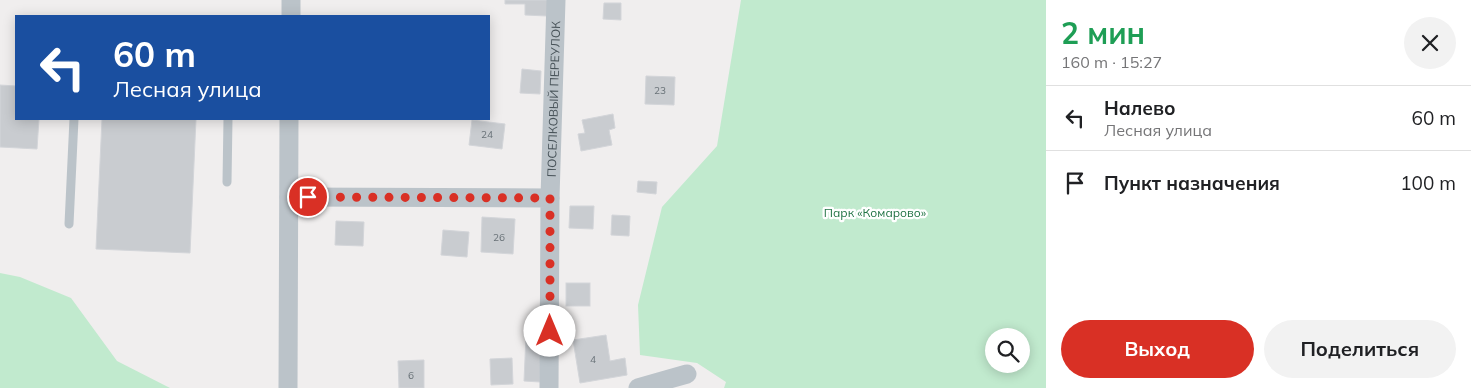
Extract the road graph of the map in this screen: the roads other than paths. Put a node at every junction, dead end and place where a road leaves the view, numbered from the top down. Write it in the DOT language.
graph roads {
  1 [pos="291,0"];
  2 [pos="556,0"];
  3 [pos="291,15"];
  4 [pos="74,120"];
  5 [pos="228,120"];
  6 [pos="289,120"];
  7 [pos="227,182"];
  8 [pos="289,197"];
  9 [pos="550,198"];
  10 [pos="69,224"];
  11 [pos="688,374"];
  12 [pos="288,388"];
  13 [pos="549,388"];
  14 [pos="638,388"];
  1 -- 3 [label="street"];
  2 -- 9 [label="street, ПОСЕЛКОВЫЙ ПЕРЕУЛОК"];
  4 -- 10 [label="lane"];
  5 -- 7 [label="lane"];
  6 -- 8 [label="street"];
  8 -- 9 [label="street"];
  8 -- 12 [label="street"];
  9 -- 13 [label="street, ПОСЕЛКОВЫЙ ПЕРЕУЛОК"];
  11 -- 14 [label="street"];
}
